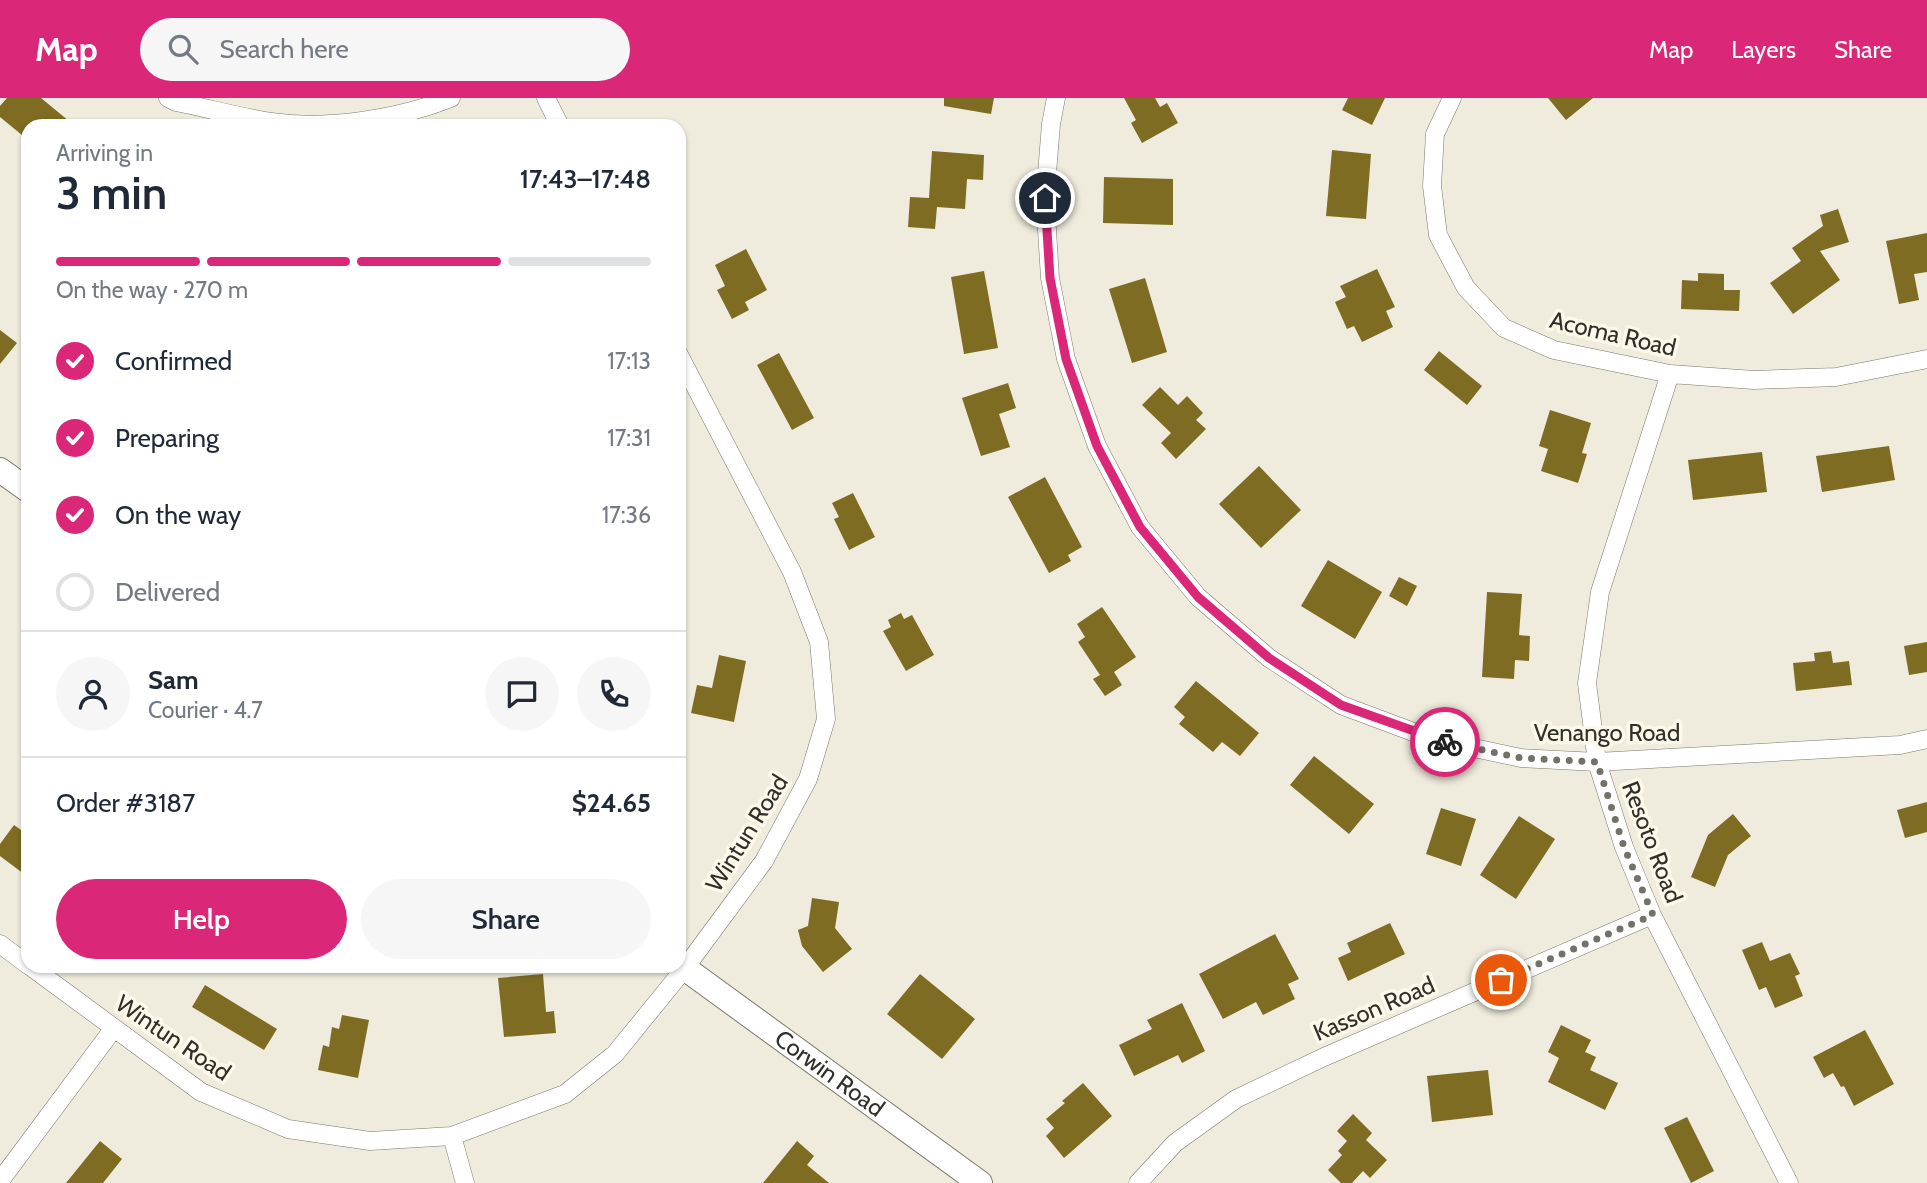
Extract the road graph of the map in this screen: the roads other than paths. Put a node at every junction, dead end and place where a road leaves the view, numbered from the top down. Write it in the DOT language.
graph roads {
  1 [pos="168,98"];
  2 [pos="451,98"];
  3 [pos="545,98"];
  4 [pos="1056,98"];
  5 [pos="1452,98"];
  6 [pos="258,119"];
  7 [pos="376,119"];
  8 [pos="556,119"];
  9 [pos="1927,359"];
  10 [pos="686,368"];
  11 [pos="1670,373"];
  12 [pos="0,470"];
  13 [pos="21,485"];
  14 [pos="1927,739"];
  15 [pos="1597,762"];
  16 [pos="1653,915"];
  17 [pos="0,944"];
  18 [pos="21,959"];
  19 [pos="686,961"];
  20 [pos="686,969"];
  21 [pos="40,973"];
  22 [pos="677,973"];
  23 [pos="114,1028"];
  24 [pos="452,1136"];
  25 [pos="0,1181"];
  26 [pos="465,1183"];
  27 [pos="980,1183"];
  28 [pos="1139,1183"];
  29 [pos="1789,1183"];
  1 -- 6 [label="street"];
  2 -- 7 [label="street"];
  3 -- 8 [label="street"];
  4 -- 15 [label="street, Venango Road"];
  5 -- 11 [label="street, Acoma Road"];
  9 -- 11 [label="street, Acoma Road"];
  10 -- 19 [label="street, Wintun Road"];
  11 -- 15 [label="street, Resoto Road"];
  12 -- 13 [label="main road"];
  14 -- 15 [label="street, Venango Road"];
  15 -- 16 [label="street, Resoto Road"];
  16 -- 28 [label="street, Kasson Road"];
  16 -- 29 [label="street, Resoto Road"];
  17 -- 18 [label="street, Wintun Road"];
  20 -- 27 [label="main road, Corwin Road"];
  21 -- 23 [label="street, Wintun Road"];
  22 -- 24 [label="street, Wintun Road"];
  23 -- 24 [label="street, Wintun Road"];
  23 -- 25 [label="street"];
  24 -- 26 [label="street"];
}
